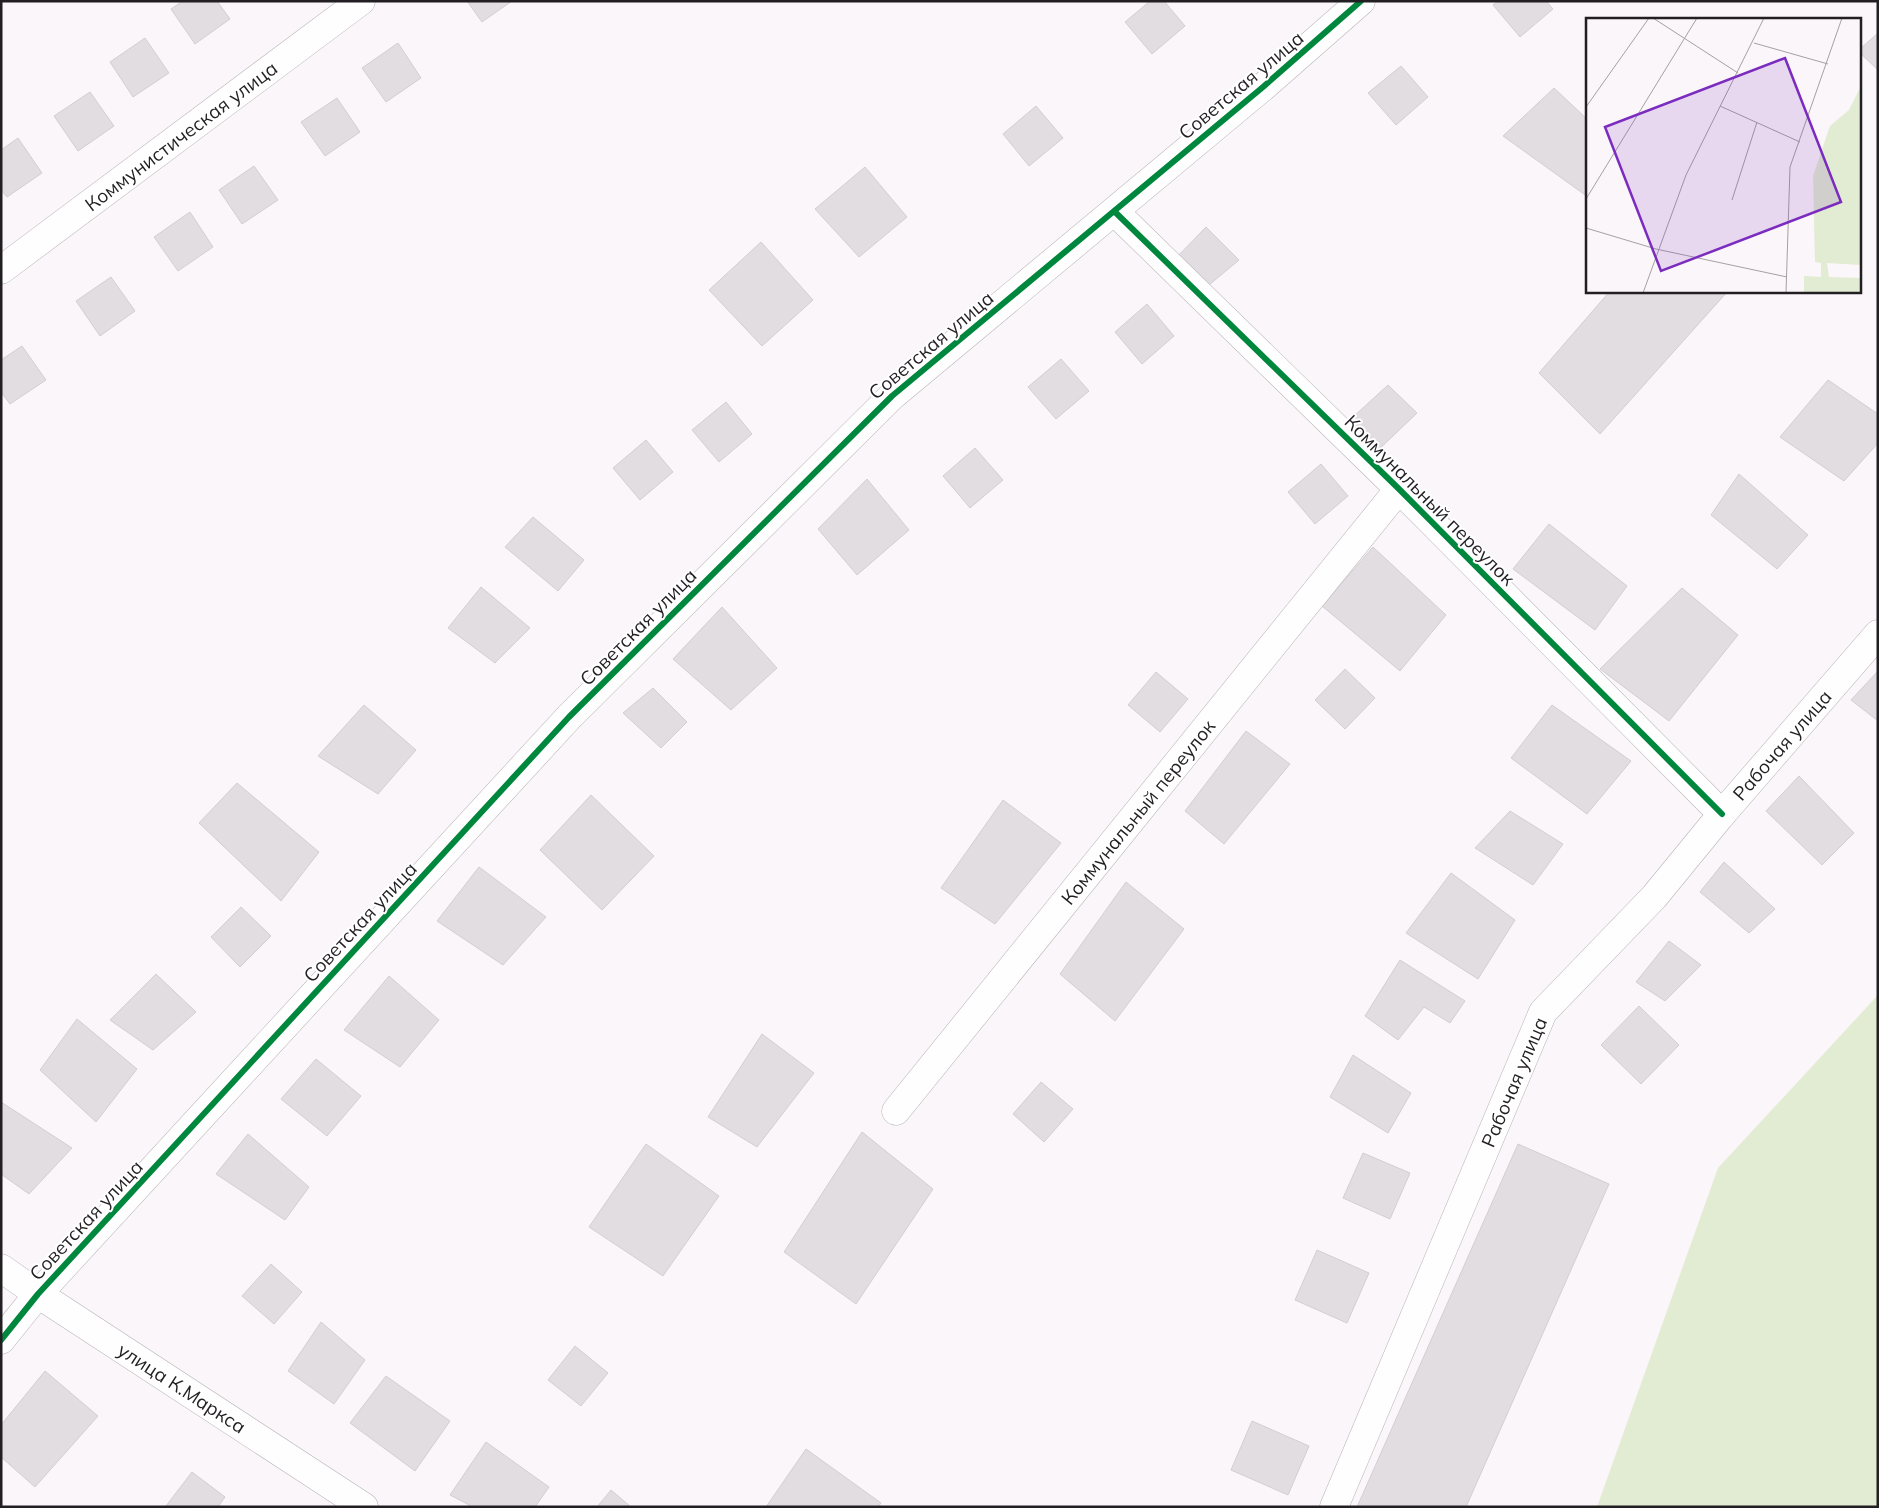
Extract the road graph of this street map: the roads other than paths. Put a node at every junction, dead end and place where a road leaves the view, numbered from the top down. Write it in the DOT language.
graph roads {
  1 [pos="361,1"];
  2 [pos="1361,1"];
  3 [pos="1114,211"];
  4 [pos="1,270"];
  5 [pos="1399,489"];
  6 [pos="1878,634"];
  7 [pos="1722,814"];
  8 [pos="896,1111"];
  9 [pos="1,1268"];
  10 [pos="38,1294"];
  11 [pos="1,1340"];
  12 [pos="364,1507"];
  13 [pos="1334,1507"];
  1 -- 4 [label="street, Коммунистическая улица"];
  2 -- 3 [label="street, Советская улица"];
  3 -- 5 [label="street, Коммунальный переулок"];
  3 -- 10 [label="street, Советская улица"];
  5 -- 7 [label="street, Коммунальный переулок"];
  5 -- 8 [label="street, Коммунальный переулок"];
  6 -- 7 [label="street, Рабочая улица"];
  7 -- 13 [label="street, Рабочая улица"];
  9 -- 10 [label="street, улица К.Маркса"];
  10 -- 11 [label="street, Советская улица"];
  10 -- 12 [label="street, улица К.Маркса"];
}
